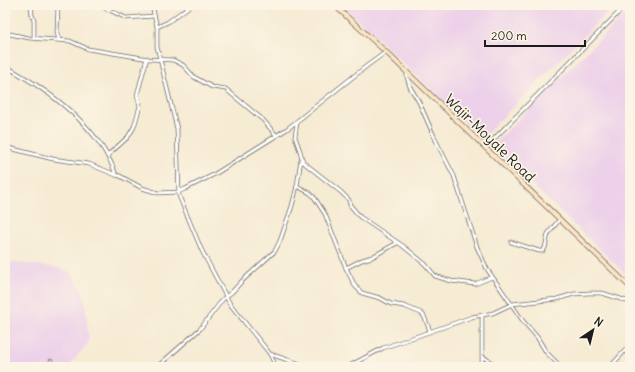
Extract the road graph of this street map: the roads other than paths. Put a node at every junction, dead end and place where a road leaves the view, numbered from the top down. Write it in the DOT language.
graph roads {
  1 [pos="31,5"];
  2 [pos="58,5"];
  3 [pos="99,5"];
  4 [pos="152,5"];
  5 [pos="191,5"];
  6 [pos="334,5"];
  7 [pos="626,5"];
  8 [pos="154,16"];
  9 [pos="157,27"];
  10 [pos="5,33"];
  11 [pos="34,38"];
  12 [pos="59,40"];
  13 [pos="386,52"];
  14 [pos="147,58"];
  15 [pos="160,59"];
  16 [pos="5,66"];
  17 [pos="407,72"];
  18 [pos="298,122"];
  19 [pos="276,135"];
  20 [pos="5,147"];
  21 [pos="485,148"];
  22 [pos="107,156"];
  23 [pos="301,159"];
  24 [pos="116,175"];
  25 [pos="297,186"];
  26 [pos="178,192"];
  27 [pos="559,220"];
  28 [pos="511,242"];
  29 [pos="397,243"];
  30 [pos="346,268"];
  31 [pos="492,277"];
  32 [pos="630,287"];
  33 [pos="226,297"];
  34 [pos="630,302"];
  35 [pos="512,304"];
  36 [pos="482,315"];
  37 [pos="430,331"];
  38 [pos="630,345"];
  39 [pos="270,354"];
  40 [pos="483,357"];
  41 [pos="51,361"];
  42 [pos="53,367"];
  43 [pos="157,367"];
  44 [pos="276,367"];
  45 [pos="309,367"];
  46 [pos="350,367"];
  47 [pos="482,367"];
  48 [pos="499,367"];
  49 [pos="561,367"];
  50 [pos="610,367"];
  1 -- 11 [label="street"];
  2 -- 12 [label="street"];
  3 -- 8 [label="street"];
  4 -- 8 [label="street"];
  5 -- 9 [label="street"];
  6 -- 13 [label="main road, Wajir-Moyale Road"];
  7 -- 21 [label="street"];
  8 -- 9 [label="street"];
  9 -- 15 [label="street"];
  10 -- 11 [label="street"];
  11 -- 12 [label="street"];
  12 -- 14 [label="street"];
  13 -- 17 [label="main road, Wajir-Moyale Road"];
  13 -- 18 [label="street"];
  14 -- 15 [label="street"];
  14 -- 22 [label="street"];
  15 -- 19 [label="street"];
  15 -- 26 [label="street"];
  16 -- 22 [label="street"];
  17 -- 21 [label="main road, Wajir-Moyale Road"];
  17 -- 31 [label="street"];
  18 -- 19 [label="street"];
  18 -- 23 [label="street"];
  19 -- 26 [label="street"];
  20 -- 24 [label="street"];
  21 -- 27 [label="main road, Wajir-Moyale Road"];
  22 -- 24 [label="street"];
  23 -- 25 [label="street"];
  23 -- 29 [label="street"];
  24 -- 26 [label="street"];
  25 -- 30 [label="street"];
  25 -- 33 [label="street"];
  26 -- 33 [label="street"];
  27 -- 28 [label="street"];
  27 -- 32 [label="main road, Wajir-Moyale Road"];
  29 -- 30 [label="street"];
  29 -- 31 [label="street"];
  30 -- 37 [label="street"];
  31 -- 35 [label="street"];
  33 -- 39 [label="street"];
  33 -- 43 [label="street"];
  34 -- 35 [label="street"];
  35 -- 36 [label="street"];
  35 -- 49 [label="street"];
  36 -- 37 [label="street"];
  36 -- 40 [label="street"];
  37 -- 46 [label="street"];
  38 -- 50 [label="street"];
  39 -- 44 [label="street"];
  39 -- 45 [label="street"];
  40 -- 47 [label="street"];
  40 -- 48 [label="street"];
  41 -- 42 [label="street"];
}
